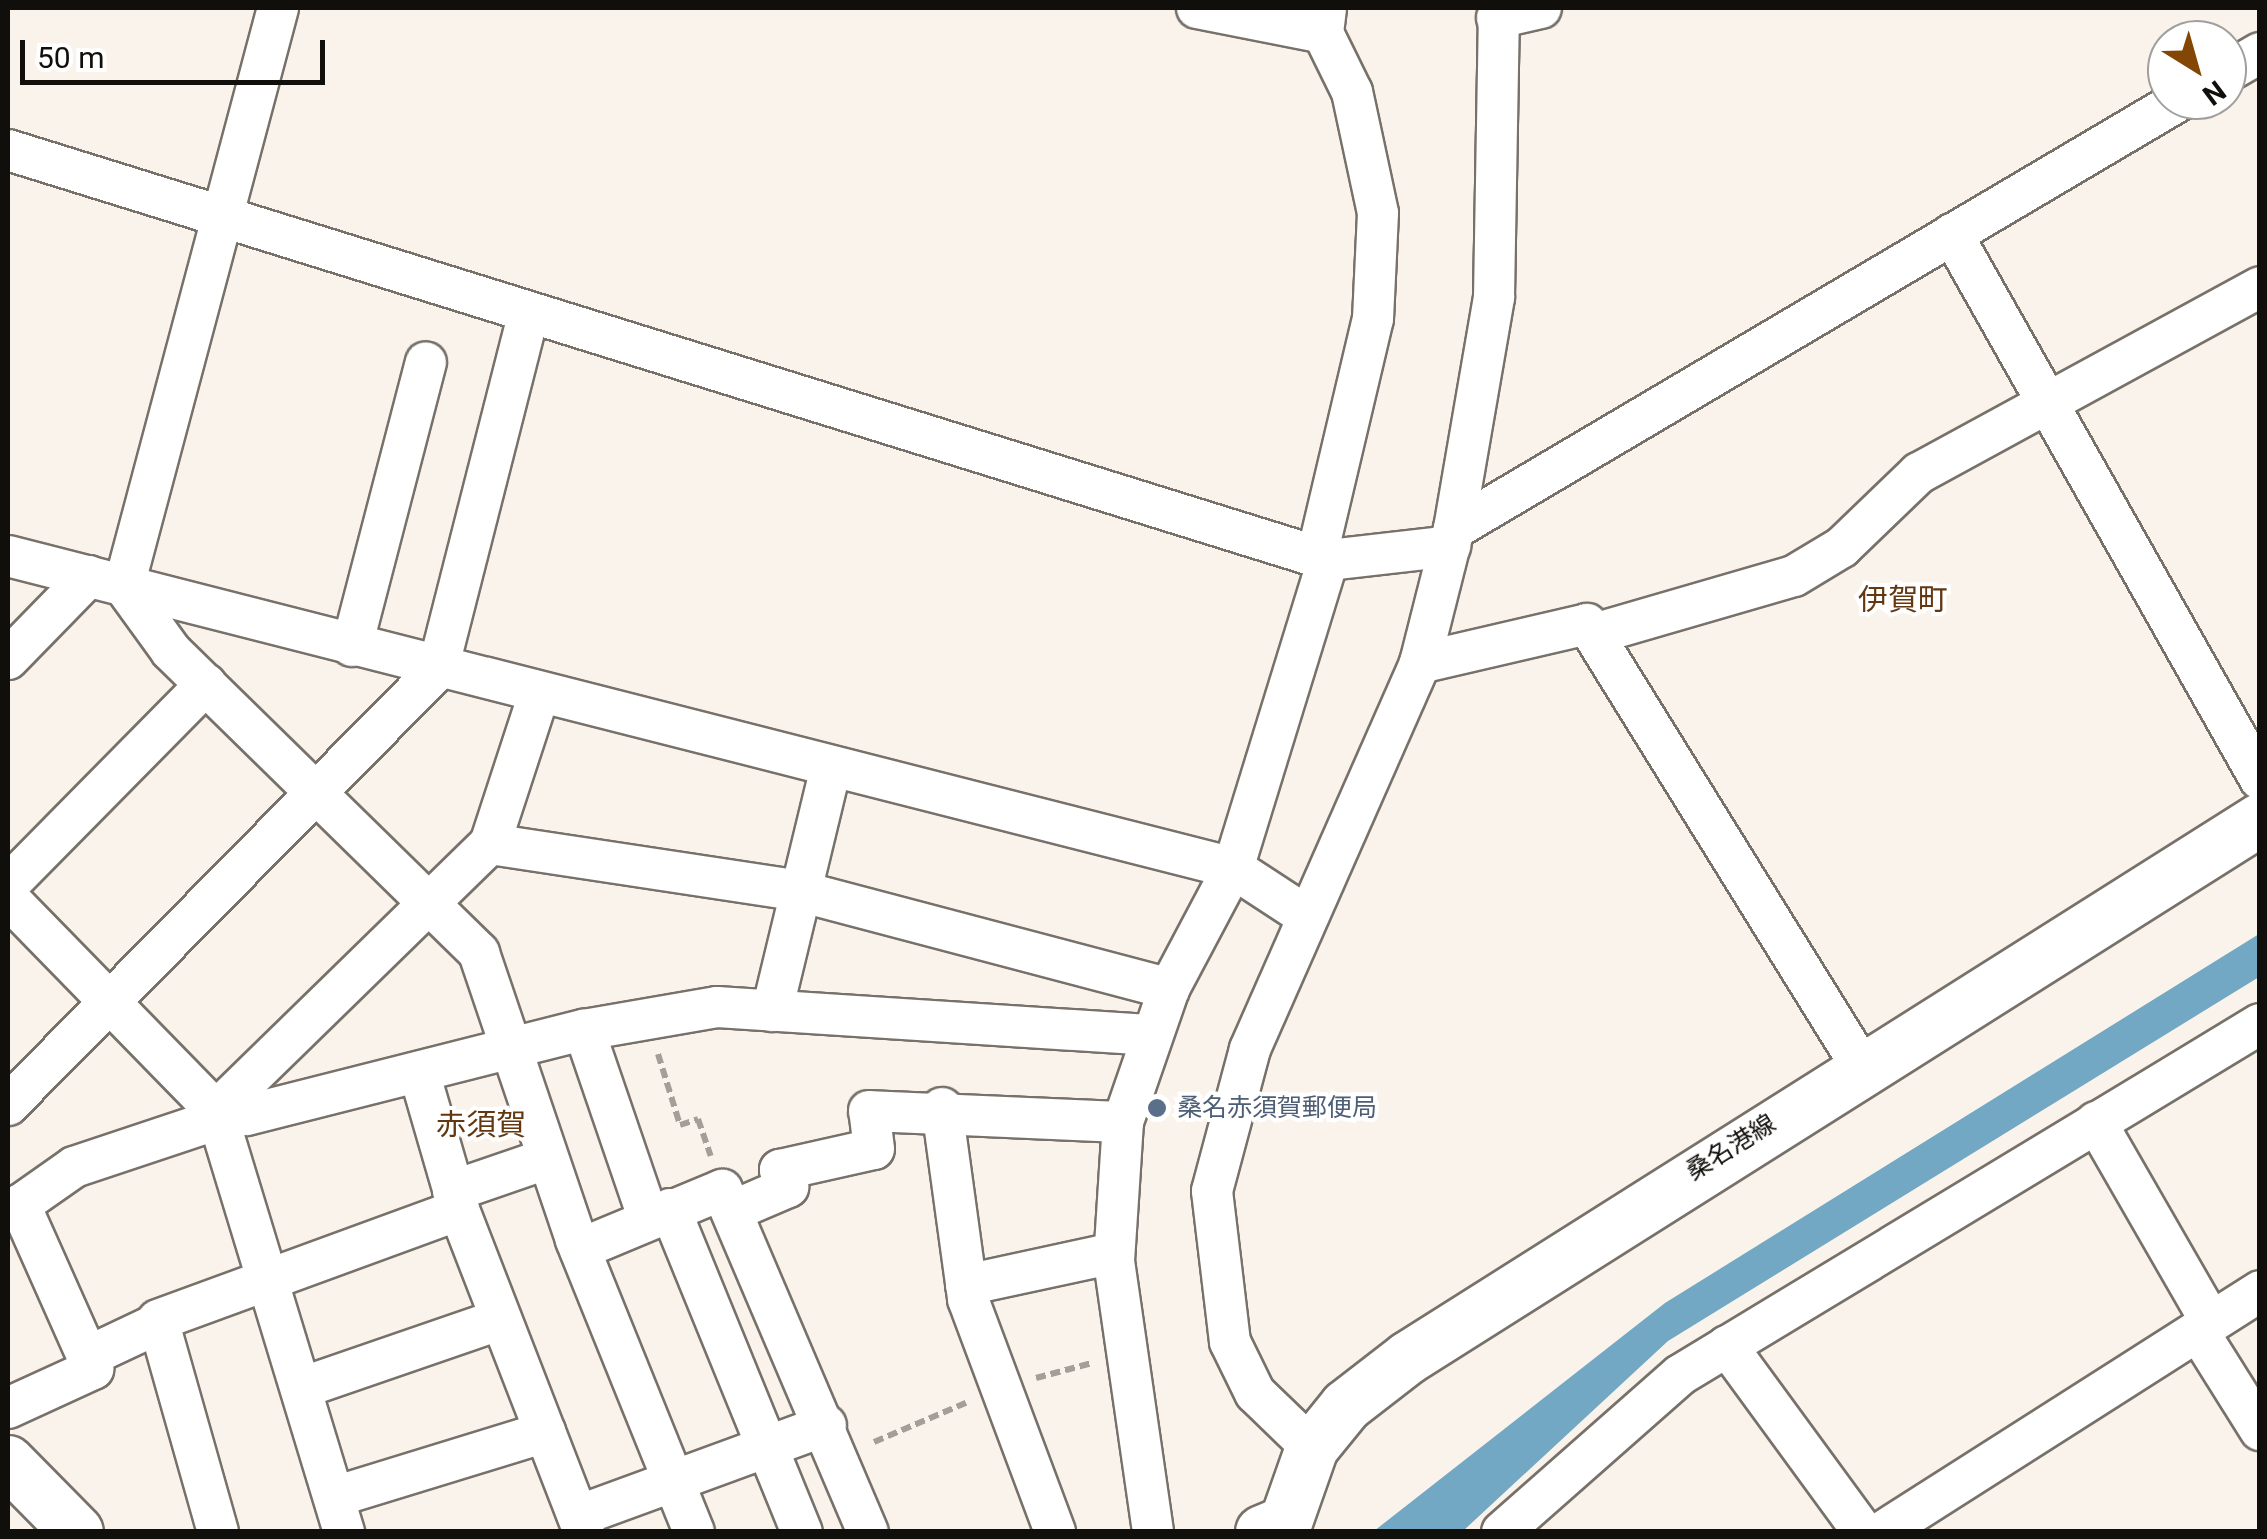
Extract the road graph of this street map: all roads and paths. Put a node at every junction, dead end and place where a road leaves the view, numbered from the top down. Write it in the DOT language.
graph roads {
  1 [pos="278,8"];
  2 [pos="1197,8"];
  3 [pos="1541,8"];
  4 [pos="1498,13"];
  5 [pos="1325,20"];
  6 [pos="2147,119"];
  7 [pos="8,150"];
  8 [pos="223,219"];
  9 [pos="1952,234"];
  10 [pos="2260,287"];
  11 [pos="528,312"];
  12 [pos="426,362"];
  13 [pos="2049,404"];
  14 [pos="1452,538"];
  15 [pos="8,556"];
  16 [pos="1323,556"];
  17 [pos="107,581"];
  18 [pos="1594,634"];
  19 [pos="352,646"];
  20 [pos="8,659"];
  21 [pos="1420,663"];
  22 [pos="438,668"];
  23 [pos="206,684"];
  24 [pos="540,694"];
  25 [pos="830,767"];
  26 [pos="2260,779"];
  27 [pos="315,796"];
  28 [pos="2260,820"];
  29 [pos="490,844"];
  30 [pos="1233,868"];
  31 [pos="8,884"];
  32 [pos="800,891"];
  33 [pos="8,898"];
  34 [pos="426,906"];
  35 [pos="1305,915"];
  36 [pos="1169,990"];
  37 [pos="110,1002"];
  38 [pos="772,1010"];
  39 [pos="647,1019"];
  40 [pos="2260,1024"];
  41 [pos="584,1030"];
  42 [pos="1152,1035"];
  43 [pos="511,1052"];
  44 [pos="1861,1066"];
  45 [pos="419,1072"];
  46 [pos="8,1106"];
  47 [pos="942,1108"];
  48 [pos="216,1111"];
  49 [pos="1123,1122"];
  50 [pos="2096,1122"];
  51 [pos="546,1159"];
  52 [pos="456,1200"];
  53 [pos="730,1200"];
  54 [pos="659,1213"];
  55 [pos="580,1249"];
  56 [pos="1114,1254"];
  57 [pos="274,1277"];
  58 [pos="966,1285"];
  59 [pos="2260,1291"];
  60 [pos="501,1319"];
  61 [pos="159,1324"];
  62 [pos="2205,1326"];
  63 [pos="1727,1346"];
  64 [pos="87,1357"];
  65 [pos="304,1387"];
  66 [pos="8,1408"];
  67 [pos="826,1425"];
  68 [pos="2260,1430"];
  69 [pos="545,1432"];
  70 [pos="769,1445"];
  71 [pos="1312,1448"];
  72 [pos="8,1462"];
  73 [pos="672,1482"];
  74 [pos="339,1514"];
  75 [pos="581,1524"];
  76 [pos="1279,1528"];
  77 [pos="77,1532"];
  78 [pos="218,1532"];
  79 [pos="694,1532"];
  80 [pos="802,1532"];
  81 [pos="868,1532"];
  82 [pos="1055,1532"];
  83 [pos="1153,1532"];
  84 [pos="1502,1532"];
  85 [pos="1863,1532"];
  86 [pos="1882,1532"];
  1 -- 8 [label="street"];
  2 -- 5 [label="street"];
  3 -- 4 [label="street"];
  4 -- 14 [label="street"];
  5 -- 16 [label="street"];
  6 -- 9 [label="street"];
  7 -- 8 [label="street"];
  8 -- 11 [label="street"];
  8 -- 17 [label="street"];
  9 -- 13 [label="street"];
  9 -- 14 [label="street"];
  10 -- 13 [label="street"];
  11 -- 16 [label="street"];
  11 -- 22 [label="street"];
  12 -- 19 [label="street"];
  13 -- 18 [label="street"];
  13 -- 26 [label="street"];
  14 -- 16 [label="street"];
  14 -- 21 [label="street"];
  15 -- 17 [label="street"];
  16 -- 30 [label="street"];
  17 -- 19 [label="street"];
  17 -- 20 [label="street"];
  17 -- 23 [label="street"];
  18 -- 21 [label="street"];
  18 -- 44 [label="street"];
  19 -- 22 [label="street"];
  21 -- 35 [label="street"];
  22 -- 24 [label="street"];
  22 -- 27 [label="street"];
  23 -- 27 [label="street"];
  23 -- 31 [label="street"];
  24 -- 25 [label="street"];
  24 -- 29 [label="street"];
  25 -- 30 [label="street"];
  25 -- 32 [label="street"];
  27 -- 34 [label="street"];
  27 -- 37 [label="street"];
  28 -- 44 [label="main road, 桑名港線"];
  29 -- 32 [label="street"];
  29 -- 34 [label="street"];
  30 -- 35 [label="street"];
  30 -- 36 [label="street"];
  32 -- 36 [label="street"];
  32 -- 38 [label="street"];
  33 -- 37 [label="street"];
  34 -- 43 [label="street"];
  34 -- 48 [label="street"];
  35 -- 71 [label="street"];
  36 -- 42 [label="street"];
  37 -- 46 [label="street"];
  37 -- 48 [label="street"];
  38 -- 39 [label="street"];
  38 -- 42 [label="street"];
  39 -- 41 [label="street"];
  39 -- 53 [label="path"];
  40 -- 50 [label="street"];
  41 -- 43 [label="street"];
  41 -- 54 [label="street"];
  42 -- 49 [label="street"];
  43 -- 45 [label="street"];
  43 -- 51 [label="street"];
  44 -- 71 [label="main road, 桑名港線"];
  45 -- 48 [label="street"];
  45 -- 52 [label="street"];
  47 -- 49 [label="street"];
  47 -- 53 [label="street"];
  47 -- 58 [label="street"];
  48 -- 57 [label="street"];
  48 -- 64 [label="street"];
  49 -- 56 [label="street"];
  50 -- 62 [label="street"];
  50 -- 63 [label="street"];
  51 -- 52 [label="street"];
  51 -- 55 [label="street"];
  52 -- 57 [label="street"];
  52 -- 60 [label="street"];
  53 -- 54 [label="street"];
  53 -- 67 [label="street"];
  54 -- 55 [label="street"];
  54 -- 70 [label="street"];
  55 -- 73 [label="street"];
  56 -- 58 [label="street"];
  56 -- 83 [label="street"];
  57 -- 61 [label="street"];
  57 -- 65 [label="street"];
  58 -- 82 [label="street"];
  59 -- 62 [label="street"];
  60 -- 65 [label="street"];
  60 -- 69 [label="street"];
  61 -- 64 [label="street"];
  61 -- 78 [label="street"];
  62 -- 68 [label="street"];
  62 -- 86 [label="street"];
  63 -- 84 [label="street"];
  63 -- 85 [label="street"];
  64 -- 66 [label="street"];
  65 -- 74 [label="street"];
  67 -- 70 [label="street"];
  67 -- 81 [label="street"];
  69 -- 74 [label="street"];
  69 -- 75 [label="street"];
  70 -- 73 [label="street"];
  70 -- 80 [label="street"];
  71 -- 76 [label="main road, 桑名港線"];
  72 -- 77 [label="main road"];
  73 -- 75 [label="street"];
  73 -- 79 [label="street"];
}
